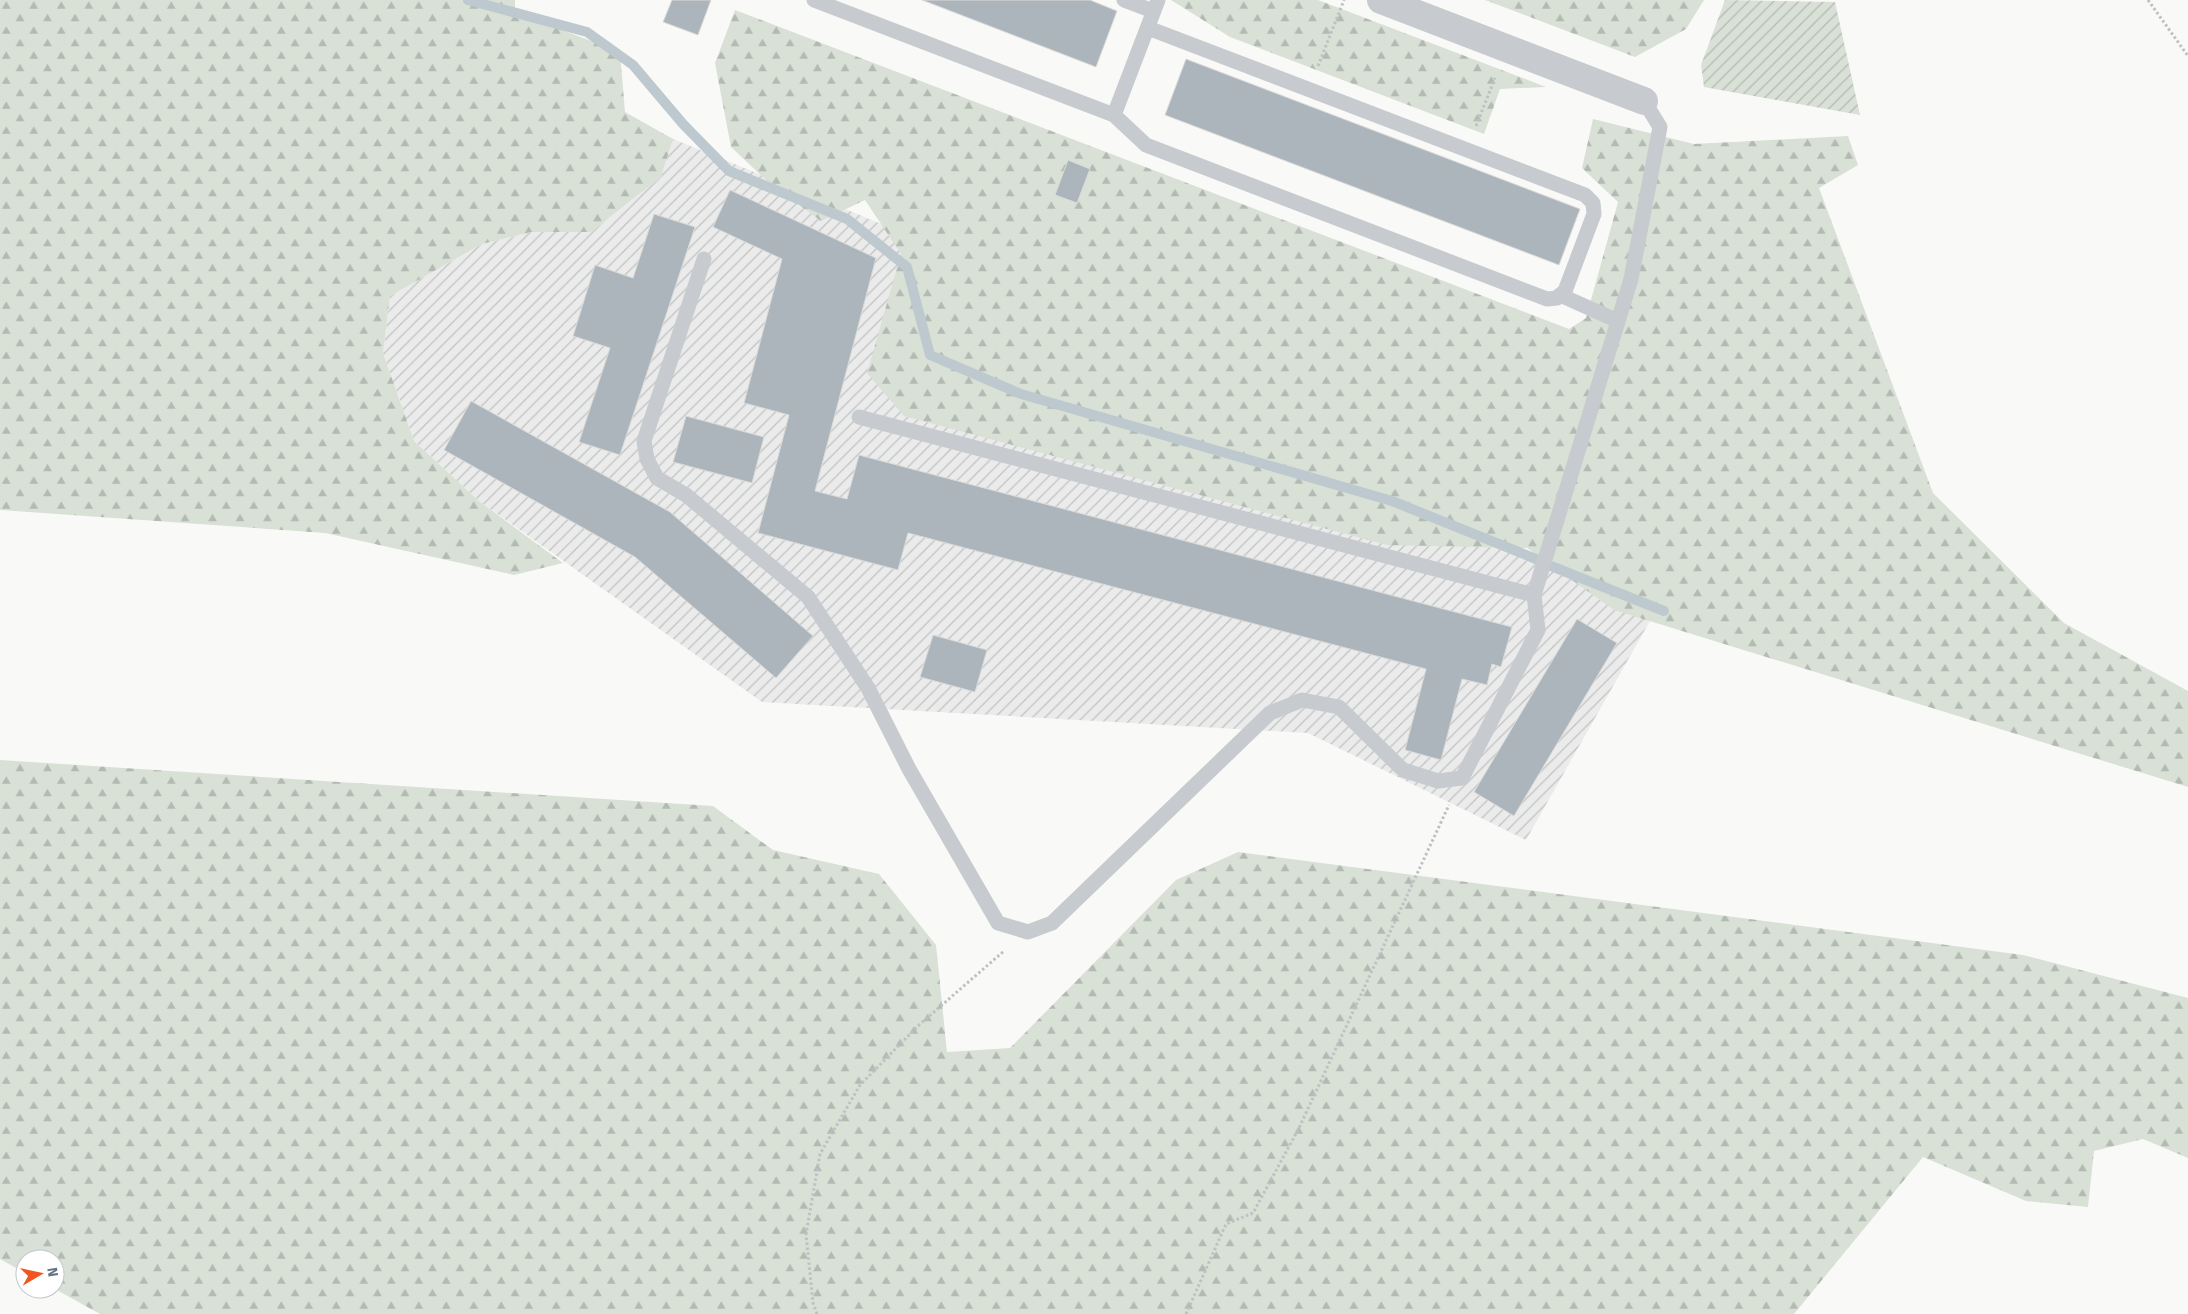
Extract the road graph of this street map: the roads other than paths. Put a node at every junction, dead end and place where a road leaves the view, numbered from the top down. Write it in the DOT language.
graph roads {
  1 [pos="814,0"];
  2 [pos="1124,0"];
  3 [pos="1381,0"];
  4 [pos="1156,6"];
  5 [pos="1148,28"];
  6 [pos="1644,100"];
  7 [pos="1114,115"];
  8 [pos="704,259"];
  9 [pos="1560,295"];
  10 [pos="1618,321"];
  11 [pos="859,417"];
  12 [pos="1534,595"];
  1 -- 7 [label="lane"];
  2 -- 4 [label="lane"];
  3 -- 6 [label="street"];
  4 -- 5 [label="lane"];
  5 -- 7 [label="lane"];
  5 -- 9 [label="lane"];
  6 -- 10 [label="lane"];
  7 -- 9 [label="lane"];
  8 -- 12 [label="lane"];
  9 -- 10 [label="lane"];
  10 -- 12 [label="lane"];
  11 -- 12 [label="lane"];
}
